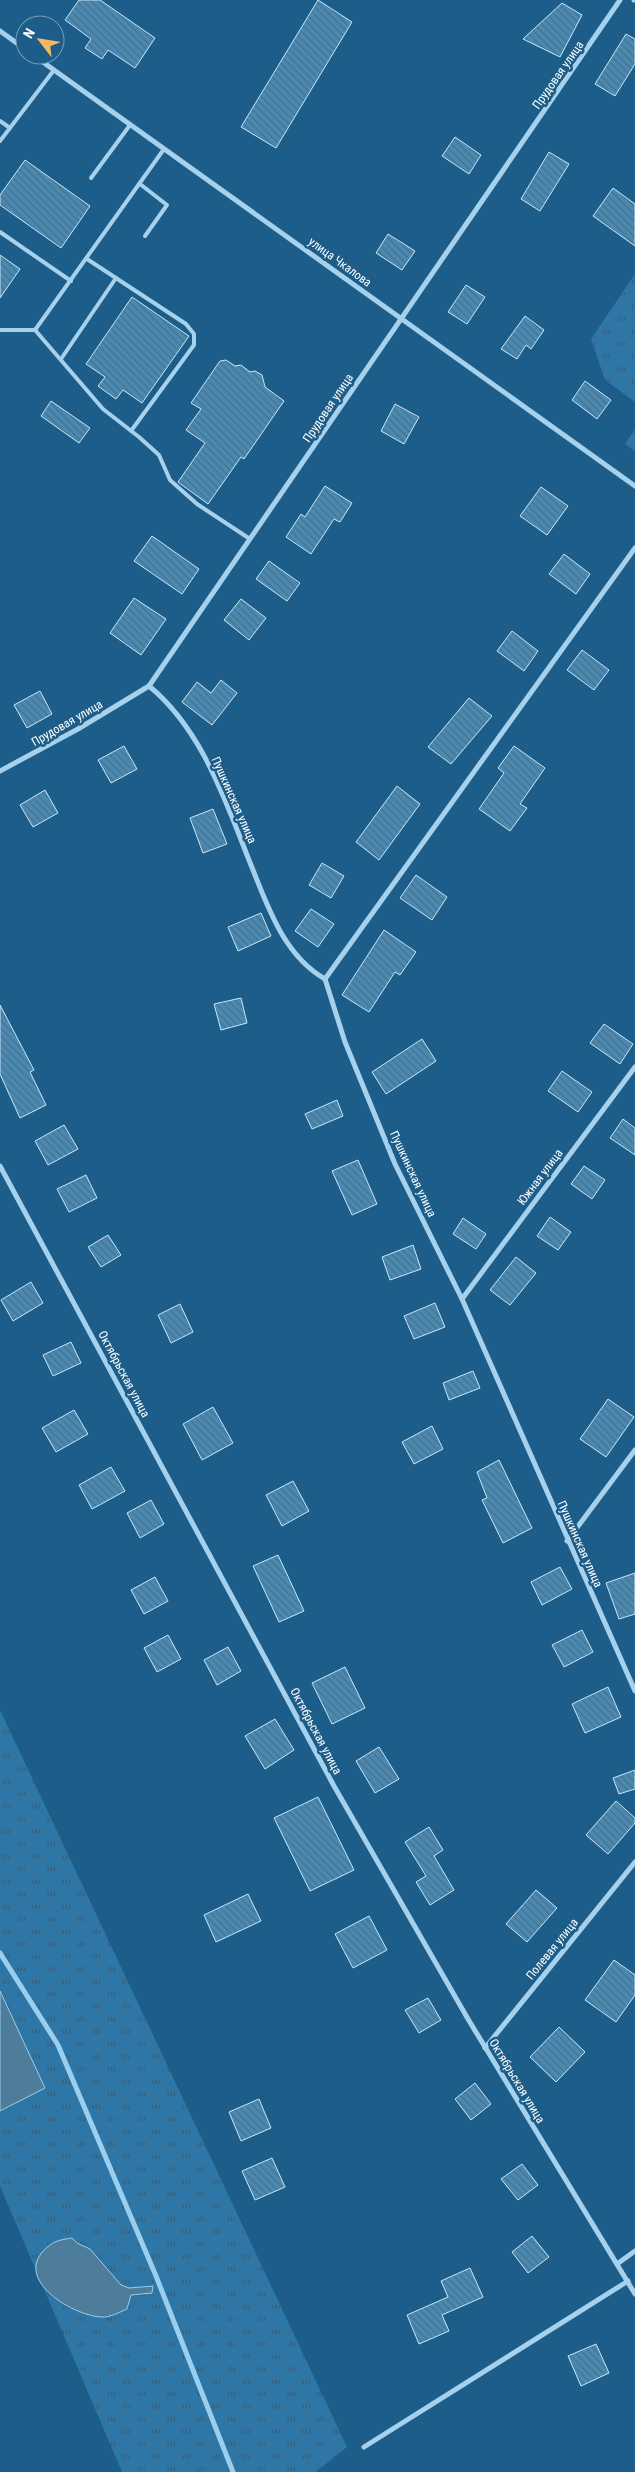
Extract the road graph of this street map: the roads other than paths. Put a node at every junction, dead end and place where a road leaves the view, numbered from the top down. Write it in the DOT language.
graph roads {
  1 [pos="620,0"];
  2 [pos="0,31"];
  3 [pos="15,42"];
  4 [pos="47,65"];
  5 [pos="54,70"];
  6 [pos="0,121"];
  7 [pos="130,125"];
  8 [pos="10,128"];
  9 [pos="0,142"];
  10 [pos="164,149"];
  11 [pos="91,178"];
  12 [pos="140,184"];
  13 [pos="0,232"];
  14 [pos="145,236"];
  15 [pos="87,259"];
  16 [pos="116,278"];
  17 [pos="71,281"];
  18 [pos="401,319"];
  19 [pos="0,330"];
  20 [pos="35,330"];
  21 [pos="61,359"];
  22 [pos="131,431"];
  23 [pos="635,486"];
  24 [pos="250,539"];
  25 [pos="635,548"];
  26 [pos="149,686"];
  27 [pos="0,771"];
  28 [pos="325,979"];
  29 [pos="635,1067"];
  30 [pos="0,1166"];
  31 [pos="462,1298"];
  32 [pos="635,1450"];
  33 [pos="567,1541"];
  34 [pos="635,1691"];
  35 [pos="635,1862"];
  36 [pos="485,2048"];
  37 [pos="635,2251"];
  38 [pos="617,2264"];
  39 [pos="628,2281"];
  40 [pos="635,2294"];
  41 [pos="364,2448"];
  1 -- 18 [label="street, Прудовая улица"];
  2 -- 3 [label="street"];
  4 -- 5 [label="street, улица Чкалова"];
  5 -- 7 [label="street, улица Чкалова"];
  5 -- 8 [label="lane"];
  6 -- 8 [label="lane"];
  7 -- 10 [label="street, улица Чкалова"];
  7 -- 11 [label="lane"];
  8 -- 9 [label="lane"];
  10 -- 12 [label="lane"];
  10 -- 18 [label="street, улица Чкалова"];
  12 -- 14 [label="lane"];
  12 -- 15 [label="lane"];
  13 -- 17 [label="lane"];
  15 -- 16 [label="lane"];
  15 -- 17 [label="lane"];
  16 -- 21 [label="lane"];
  16 -- 22 [label="lane"];
  17 -- 20 [label="lane"];
  18 -- 23 [label="street, улица Чкалова"];
  18 -- 24 [label="street, Прудовая улица"];
  19 -- 20 [label="lane"];
  20 -- 21 [label="lane"];
  21 -- 22 [label="lane"];
  22 -- 24 [label="lane"];
  24 -- 26 [label="street, Прудовая улица"];
  25 -- 28 [label="street"];
  26 -- 27 [label="street, Прудовая улица"];
  26 -- 28 [label="street, Пушкинская улица"];
  28 -- 31 [label="street, Пушкинская улица"];
  29 -- 31 [label="street, Южная улица"];
  30 -- 36 [label="street, Октябрьская улица"];
  31 -- 33 [label="street, Пушкинская улица"];
  32 -- 33 [label="street"];
  33 -- 34 [label="street, Пушкинская улица"];
  35 -- 36 [label="street, Полевая улица"];
  36 -- 38 [label="street, Октябрьская улица"];
  37 -- 38 [label="street"];
  38 -- 39 [label="street, Октябрьская улица"];
  39 -- 40 [label="street, Октябрьская улица"];
  39 -- 41 [label="street"];
}
